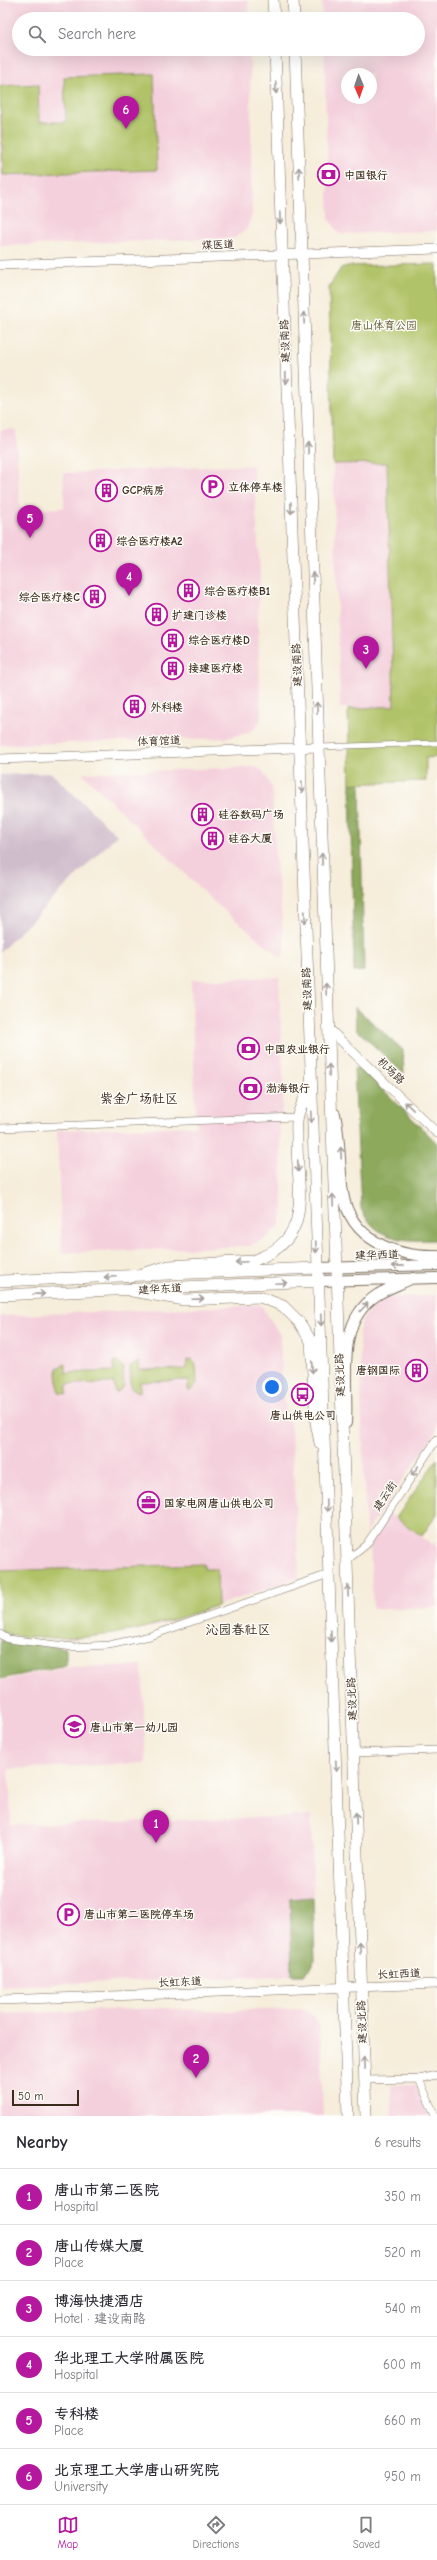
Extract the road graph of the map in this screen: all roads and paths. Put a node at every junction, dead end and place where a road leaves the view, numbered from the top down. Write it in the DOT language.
graph roads {
  1 [pos="274,0"];
  2 [pos="294,0"];
  3 [pos="274,12"];
  4 [pos="294,12"];
  5 [pos="275,56"];
  6 [pos="295,56"];
  7 [pos="437,249"];
  8 [pos="302,254"];
  9 [pos="282,255"];
  10 [pos="0,265"];
  11 [pos="437,743"];
  12 [pos="318,747"];
  13 [pos="300,748"];
  14 [pos="0,759"];
  15 [pos="328,1028"];
  16 [pos="310,1088"];
  17 [pos="330,1091"];
  18 [pos="298,1116"];
  19 [pos="0,1128"];
  20 [pos="437,1133"];
  21 [pos="437,1256"];
  22 [pos="437,1265"];
  23 [pos="317,1268"];
  24 [pos="335,1268"];
  25 [pos="131,1276"];
  26 [pos="413,1278"];
  27 [pos="437,1278"];
  28 [pos="0,1281"];
  29 [pos="319,1281"];
  30 [pos="337,1281"];
  31 [pos="132,1291"];
  32 [pos="0,1295"];
  33 [pos="437,1439"];
  34 [pos="343,1467"];
  35 [pos="327,1478"];
  36 [pos="347,1560"];
  37 [pos="329,1574"];
  38 [pos="0,1634"];
  39 [pos="437,1750"];
  40 [pos="354,1753"];
  41 [pos="437,1984"];
  42 [pos="361,1987"];
  43 [pos="343,1988"];
  44 [pos="0,2000"];
  45 [pos="437,2075"];
  46 [pos="419,2079"];
  47 [pos="365,2080"];
  48 [pos="348,2116"];
  49 [pos="366,2116"];
  50 [pos="435,2116"];
  1 -- 3 [label="main road"];
  2 -- 4 [label="main road"];
  5 -- 9 [label="main road, 建设南路, one-way"];
  8 -- 6 [label="main road, 建设南路, one-way"];
  7 -- 8 [label="street, 煤医道"];
  8 -- 9 [label="street, 煤医道"];
  12 -- 8 [label="main road, 建设南路, one-way"];
  9 -- 10 [label="street, 煤医道"];
  9 -- 13 [label="main road, 建设南路, one-way"];
  11 -- 12 [label="street"];
  12 -- 13 [label="street, 体育馆道"];
  15 -- 12 [label="main road, 建设南路, one-way"];
  13 -- 14 [label="street, 体育馆道"];
  13 -- 16 [label="main road, 建设南路, one-way"];
  17 -- 15 [label="main road, 建设南路, one-way"];
  20 -- 15 [label="street, 机场路, one-way"];
  16 -- 18 [label="main road"];
  16 -- 23 [label="main road, 建设南路, one-way"];
  21 -- 17 [label="main road, one-way"];
  24 -- 17 [label="main road, 建设南路, one-way"];
  18 -- 19 [label="street"];
  18 -- 25 [label="main road, one-way"];
  22 -- 24 [label="main road, 建华西道, one-way"];
  23 -- 24 [label="main road, 建华西道"];
  23 -- 25 [label="main road, 建华东道"];
  23 -- 29 [label="main road, 建设南路"];
  24 -- 30 [label="main road, 建设南路"];
  25 -- 28 [label="main road, 建华东道, one-way"];
  26 -- 27 [label="main road"];
  26 -- 30 [label="main road"];
  34 -- 26 [label="main road, one-way"];
  29 -- 30 [label="main road"];
  31 -- 29 [label="main road, 建华东道, one-way"];
  29 -- 35 [label="main road, 建设北路, one-way"];
  30 -- 34 [label="main road, 建设北路"];
  32 -- 31 [label="main road, 建华东道, one-way"];
  31 -- 35 [label="main road, one-way"];
  33 -- 36 [label="street, 建云街, one-way"];
  34 -- 36 [label="main road, 建设北路"];
  35 -- 37 [label="main road, 建设北路, one-way"];
  40 -- 36 [label="main road, 建设北路, one-way"];
  37 -- 38 [label="street"];
  37 -- 43 [label="main road, 建设北路, one-way"];
  39 -- 40 [label="street"];
  42 -- 40 [label="main road, 建设北路, one-way"];
  41 -- 42 [label="street, 长虹西道"];
  42 -- 43 [label="street, 长虹东道"];
  47 -- 42 [label="main road, 建设北路, one-way"];
  43 -- 44 [label="street, 长虹东道"];
  43 -- 48 [label="main road, 建设北路"];
  45 -- 46 [label="street"];
  46 -- 47 [label="street"];
  46 -- 50 [label="street"];
  47 -- 49 [label="main road, 建设北路"];
}
